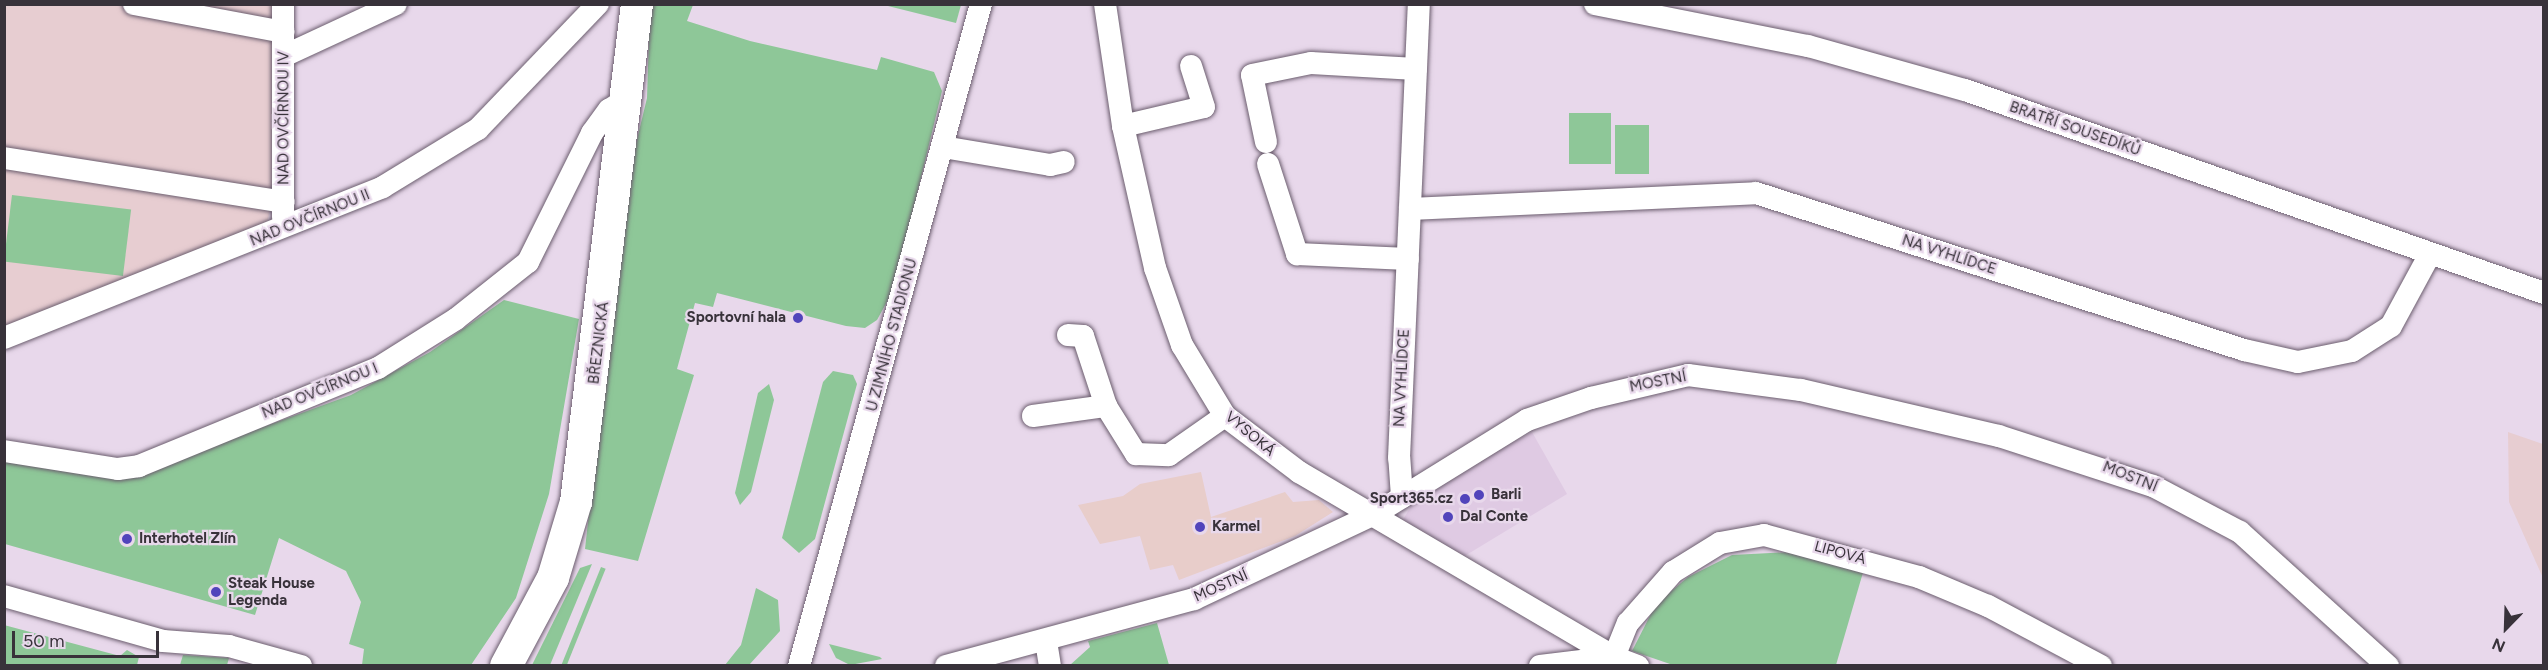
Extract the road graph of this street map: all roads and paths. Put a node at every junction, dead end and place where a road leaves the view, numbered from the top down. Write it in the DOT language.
graph roads {
  1 [pos="134,4"];
  2 [pos="283,4"];
  3 [pos="396,4"];
  4 [pos="598,4"];
  5 [pos="637,4"];
  6 [pos="981,4"];
  7 [pos="1105,4"];
  8 [pos="1419,4"];
  9 [pos="1595,4"];
  10 [pos="283,32"];
  11 [pos="285,55"];
  12 [pos="1191,66"];
  13 [pos="1416,69"];
  14 [pos="626,99"];
  15 [pos="1124,126"];
  16 [pos="943,147"];
  17 [pos="4,158"];
  18 [pos="1064,162"];
  19 [pos="284,202"];
  20 [pos="1410,209"];
  21 [pos="283,231"];
  22 [pos="2430,254"];
  23 [pos="1408,259"];
  24 [pos="2544,293"];
  25 [pos="1068,335"];
  26 [pos="4,338"];
  27 [pos="1106,406"];
  28 [pos="1033,416"];
  29 [pos="1225,416"];
  30 [pos="4,451"];
  31 [pos="1402,496"];
  32 [pos="1375,514"];
  33 [pos="4,596"];
  34 [pos="1046,641"];
  35 [pos="1614,657"];
  36 [pos="301,666"];
  37 [pos="506,666"];
  38 [pos="800,666"];
  39 [pos="946,666"];
  40 [pos="1050,666"];
  41 [pos="1540,666"];
  42 [pos="1638,666"];
  43 [pos="2101,666"];
  44 [pos="2388,666"];
  1 -- 10 [label="street"];
  2 -- 10 [label="street, NAD OVČÍRNOU IV"];
  3 -- 11 [label="street"];
  4 -- 21 [label="street, NAD OVČÍRNOU II"];
  5 -- 14 [label="main road, BŘEZNICKÁ"];
  6 -- 16 [label="street, U ZIMNÍHO STADIONU"];
  7 -- 15 [label="street, VYSOKÁ"];
  8 -- 13 [label="street, NA VYHLÍDCE"];
  9 -- 22 [label="street, BRATŘÍ SOUSEDÍKŮ"];
  10 -- 11 [label="street, NAD OVČÍRNOU IV"];
  11 -- 19 [label="street, NAD OVČÍRNOU IV"];
  12 -- 15 [label="street"];
  13 -- 20 [label="street, NA VYHLÍDCE"];
  13 -- 23 [label="street"];
  14 -- 30 [label="street, NAD OVČÍRNOU I"];
  14 -- 37 [label="main road, BŘEZNICKÁ"];
  15 -- 29 [label="street, VYSOKÁ"];
  16 -- 18 [label="street"];
  16 -- 38 [label="street, U ZIMNÍHO STADIONU"];
  17 -- 19 [label="street"];
  19 -- 21 [label="street, NAD OVČÍRNOU IV"];
  20 -- 22 [label="street, NA VYHLÍDCE"];
  20 -- 23 [label="street, NA VYHLÍDCE"];
  21 -- 26 [label="street, NAD OVČÍRNOU II"];
  22 -- 24 [label="street, BRATŘÍ SOUSEDÍKŮ"];
  23 -- 31 [label="street, NA VYHLÍDCE"];
  25 -- 27 [label="street"];
  27 -- 28 [label="street"];
  27 -- 29 [label="street"];
  29 -- 32 [label="street, VYSOKÁ"];
  31 -- 32 [label="street, MOSTNÍ"];
  31 -- 44 [label="street, MOSTNÍ"];
  32 -- 34 [label="street, MOSTNÍ"];
  32 -- 35 [label="street, VYSOKÁ"];
  33 -- 36 [label="street"];
  34 -- 39 [label="street, MOSTNÍ"];
  34 -- 40 [label="street"];
  35 -- 41 [label="street"];
  35 -- 42 [label="street, VYSOKÁ"];
  35 -- 43 [label="street, LIPOVÁ"];
}
